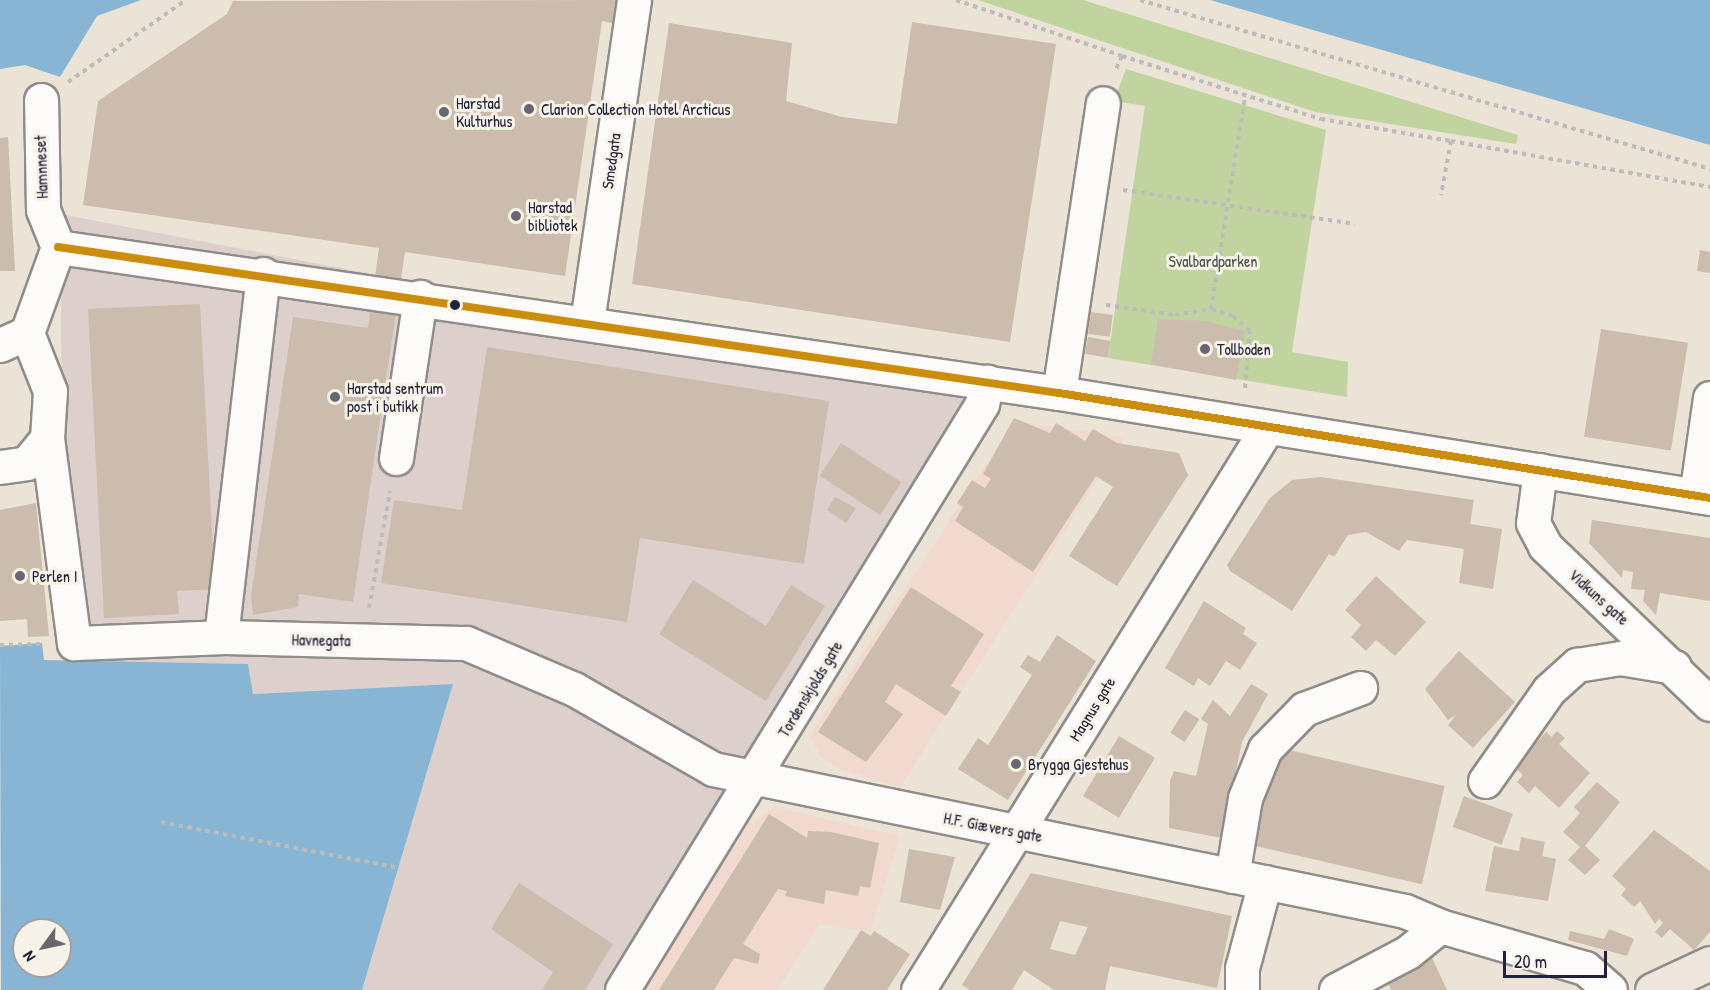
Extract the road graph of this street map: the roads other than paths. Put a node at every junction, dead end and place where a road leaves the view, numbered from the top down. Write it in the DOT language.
graph roads {
  1 [pos="634,0"];
  2 [pos="41,100"];
  3 [pos="1103,103"];
  4 [pos="58,247"];
  5 [pos="263,274"];
  6 [pos="420,297"];
  7 [pos="587,322"];
  8 [pos="14,339"];
  9 [pos="987,382"];
  10 [pos="1059,393"];
  11 [pos="1710,399"];
  12 [pos="1256,426"];
  13 [pos="47,438"];
  14 [pos="396,458"];
  15 [pos="0,467"];
  16 [pos="1540,470"];
  17 [pos="1703,497"];
  18 [pos="221,637"];
  19 [pos="1674,667"];
  20 [pos="1360,688"];
  21 [pos="1710,704"];
  22 [pos="755,779"];
  23 [pos="1485,781"];
  24 [pos="1016,832"];
  25 [pos="1232,876"];
  26 [pos="1265,882"];
  27 [pos="1440,926"];
  28 [pos="1710,963"];
  29 [pos="1668,987"];
  30 [pos="622,990"];
  31 [pos="918,990"];
  32 [pos="1242,990"];
  33 [pos="1336,990"];
  34 [pos="1610,990"];
  1 -- 7 [label="street, Smedgata"];
  2 -- 4 [label="street, Hamnneset"];
  3 -- 10 [label="street"];
  4 -- 5 [label="street"];
  4 -- 8 [label="street"];
  5 -- 6 [label="street"];
  5 -- 18 [label="street"];
  6 -- 7 [label="street"];
  6 -- 14 [label="street"];
  7 -- 9 [label="street"];
  8 -- 13 [label="street"];
  9 -- 10 [label="street"];
  9 -- 22 [label="street, Tordenskjolds gate"];
  10 -- 12 [label="street"];
  11 -- 17 [label="street"];
  12 -- 16 [label="street"];
  12 -- 24 [label="street, Magnus gate"];
  13 -- 15 [label="street"];
  13 -- 18 [label="street, Havnegata"];
  16 -- 17 [label="street"];
  16 -- 19 [label="street, Vidkuns gate"];
  18 -- 22 [label="street, Havnegata"];
  19 -- 21 [label="street, Vidkuns gate"];
  19 -- 23 [label="street"];
  20 -- 25 [label="street"];
  22 -- 24 [label="street, H.F. Giævers gate"];
  22 -- 30 [label="street, Tordenskjolds gate"];
  24 -- 25 [label="street, H.F. Giævers gate"];
  24 -- 31 [label="street, Magnus gate"];
  25 -- 26 [label="street, H.F. Giævers gate"];
  26 -- 27 [label="street, H.F. Giævers gate"];
  26 -- 32 [label="street"];
  27 -- 33 [label="street"];
  27 -- 34 [label="street, H.F. Giævers gate"];
  28 -- 29 [label="highway"];
}
